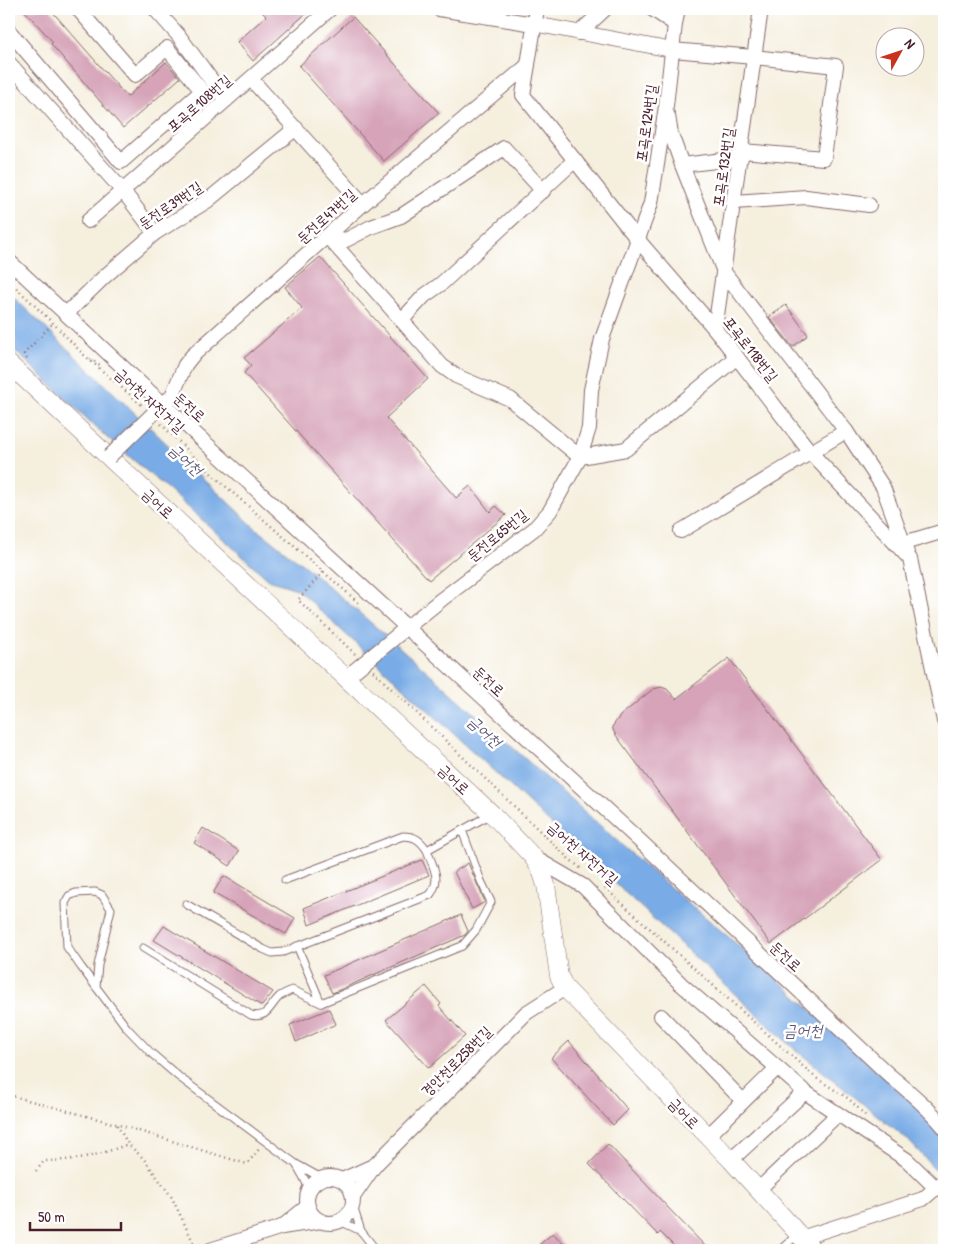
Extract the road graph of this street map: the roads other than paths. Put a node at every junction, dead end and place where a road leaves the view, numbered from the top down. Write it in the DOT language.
graph roads {
  1 [pos="78,9"];
  2 [pos="155,9"];
  3 [pos="330,9"];
  4 [pos="439,9"];
  5 [pos="537,9"];
  6 [pos="605,9"];
  7 [pos="652,9"];
  8 [pos="678,9"];
  9 [pos="761,9"];
  10 [pos="534,24"];
  11 [pos="675,24"];
  12 [pos="9,31"];
  13 [pos="579,32"];
  14 [pos="672,50"];
  15 [pos="754,57"];
  16 [pos="9,63"];
  17 [pos="528,65"];
  18 [pos="251,80"];
  19 [pos="226,100"];
  20 [pos="666,106"];
  21 [pos="296,128"];
  22 [pos="741,154"];
  23 [pos="575,160"];
  24 [pos="682,165"];
  25 [pos="123,191"];
  26 [pos="543,191"];
  27 [pos="734,202"];
  28 [pos="363,204"];
  29 [pos="869,205"];
  30 [pos="88,221"];
  31 [pos="154,233"];
  32 [pos="328,237"];
  33 [pos="638,240"];
  34 [pos="9,261"];
  35 [pos="724,272"];
  36 [pos="66,314"];
  37 [pos="402,320"];
  38 [pos="715,329"];
  39 [pos="737,358"];
  40 [pos="9,364"];
  41 [pos="163,404"];
  42 [pos="846,431"];
  43 [pos="811,453"];
  44 [pos="580,456"];
  45 [pos="110,457"];
  46 [pos="681,530"];
  47 [pos="944,532"];
  48 [pos="904,543"];
  49 [pos="910,559"];
  50 [pos="403,631"];
  51 [pos="350,675"];
  52 [pos="944,721"];
  53 [pos="492,814"];
  54 [pos="462,830"];
  55 [pos="427,850"];
  56 [pos="534,857"];
  57 [pos="285,880"];
  58 [pos="186,904"];
  59 [pos="297,946"];
  60 [pos="143,948"];
  61 [pos="96,987"];
  62 [pos="565,988"];
  63 [pos="321,1003"];
  64 [pos="661,1016"];
  65 [pos="776,1068"];
  66 [pos="805,1092"];
  67 [pos="743,1102"];
  68 [pos="838,1114"];
  69 [pos="944,1127"];
  70 [pos="707,1137"];
  71 [pos="731,1160"];
  72 [pos="296,1164"];
  73 [pos="375,1164"];
  74 [pos="323,1179"];
  75 [pos="342,1180"];
  76 [pos="940,1185"];
  77 [pos="310,1190"];
  78 [pos="758,1190"];
  79 [pos="353,1201"];
  80 [pos="308,1206"];
  81 [pos="321,1221"];
  82 [pos="340,1221"];
  83 [pos="282,1227"];
  84 [pos="361,1230"];
  85 [pos="799,1236"];
  86 [pos="210,1250"];
  87 [pos="376,1250"];
  88 [pos="780,1250"];
  89 [pos="813,1250"];
  1 -- 12 [label="street"];
  2 -- 19 [label="street"];
  3 -- 18 [label="street, 포곡로108번길"];
  4 -- 10 [label="street"];
  5 -- 10 [label="street, 포곡로118번길"];
  6 -- 13 [label="street"];
  7 -- 11 [label="street"];
  8 -- 11 [label="street, 포곡로124번길"];
  9 -- 15 [label="street, 포곡로132번길"];
  10 -- 13 [label="street"];
  10 -- 17 [label="street, 포곡로118번길"];
  11 -- 14 [label="street, 포곡로124번길"];
  13 -- 14 [label="street"];
  14 -- 15 [label="street"];
  14 -- 20 [label="street, 포곡로124번길"];
  15 -- 22 [label="street, 포곡로132번길"];
  15 -- 22 [label="street"];
  16 -- 25 [label="street"];
  17 -- 23 [label="street, 포곡로118번길"];
  17 -- 28 [label="street, 둔전로47번길"];
  18 -- 19 [label="street, 포곡로108번길"];
  18 -- 21 [label="street"];
  19 -- 25 [label="street, 포곡로108번길"];
  20 -- 24 [label="street"];
  20 -- 33 [label="street, 포곡로124번길"];
  21 -- 28 [label="street"];
  21 -- 31 [label="street, 둔전로39번길"];
  22 -- 24 [label="street"];
  22 -- 27 [label="street, 포곡로132번길"];
  23 -- 26 [label="street"];
  23 -- 33 [label="street, 포곡로118번길"];
  24 -- 35 [label="street"];
  25 -- 30 [label="street, 포곡로108번길"];
  25 -- 31 [label="street"];
  26 -- 32 [label="street"];
  26 -- 37 [label="street"];
  27 -- 29 [label="street"];
  27 -- 35 [label="street, 포곡로132번길"];
  28 -- 32 [label="street, 둔전로47번길"];
  31 -- 36 [label="street, 둔전로39번길"];
  32 -- 37 [label="street"];
  32 -- 41 [label="street, 둔전로47번길"];
  33 -- 38 [label="street, 포곡로118번길"];
  33 -- 44 [label="street, 포곡로124번길"];
  34 -- 36 [label="street, 둔전로"];
  35 -- 38 [label="street, 포곡로132번길"];
  35 -- 42 [label="street"];
  36 -- 41 [label="street, 둔전로"];
  37 -- 44 [label="street"];
  38 -- 39 [label="street, 포곡로118번길"];
  39 -- 43 [label="street, 포곡로118번길"];
  39 -- 44 [label="street"];
  40 -- 45 [label="street, 금어로"];
  41 -- 45 [label="street, 둔전로47번길, bridge"];
  41 -- 50 [label="street, 둔전로"];
  42 -- 43 [label="street"];
  42 -- 48 [label="street"];
  43 -- 46 [label="street"];
  43 -- 49 [label="street, 포곡로118번길"];
  44 -- 50 [label="street, 둔전로65번길"];
  45 -- 51 [label="street, 금어로"];
  47 -- 48 [label="street"];
  48 -- 49 [label="street"];
  49 -- 52 [label="street"];
  50 -- 51 [label="street, 둔전로65번길, bridge"];
  50 -- 69 [label="street, 둔전로"];
  51 -- 53 [label="street, 금어로"];
  53 -- 54 [label="lane"];
  53 -- 56 [label="street, 금어로"];
  54 -- 55 [label="lane"];
  54 -- 63 [label="lane"];
  55 -- 57 [label="lane"];
  55 -- 59 [label="lane"];
  56 -- 62 [label="street, 금어로"];
  56 -- 65 [label="street"];
  58 -- 59 [label="lane"];
  59 -- 63 [label="lane"];
  60 -- 63 [label="lane"];
  61 -- 61 [label="lane"];
  61 -- 72 [label="lane"];
  62 -- 70 [label="street, 금어로"];
  62 -- 73 [label="street, 경안천로258번길"];
  64 -- 67 [label="street"];
  65 -- 66 [label="street"];
  65 -- 67 [label="street"];
  66 -- 68 [label="street"];
  66 -- 71 [label="street"];
  67 -- 70 [label="street"];
  68 -- 76 [label="street"];
  68 -- 78 [label="street"];
  70 -- 71 [label="street, 금어로"];
  71 -- 78 [label="street, 금어로"];
  72 -- 74 [label="lane"];
  72 -- 77 [label="lane"];
  73 -- 75 [label="street"];
  73 -- 79 [label="street"];
  74 -- 75 [label="street"];
  74 -- 77 [label="street"];
  75 -- 79 [label="street"];
  76 -- 85 [label="street"];
  77 -- 80 [label="street"];
  78 -- 85 [label="street, 금어로"];
  79 -- 82 [label="street"];
  79 -- 84 [label="lane"];
  80 -- 81 [label="street"];
  80 -- 83 [label="street"];
  81 -- 82 [label="street"];
  81 -- 83 [label="street"];
  82 -- 84 [label="lane"];
  83 -- 86 [label="street"];
  84 -- 87 [label="lane"];
  85 -- 88 [label="lane"];
  85 -- 89 [label="street, 금어로"];
}
